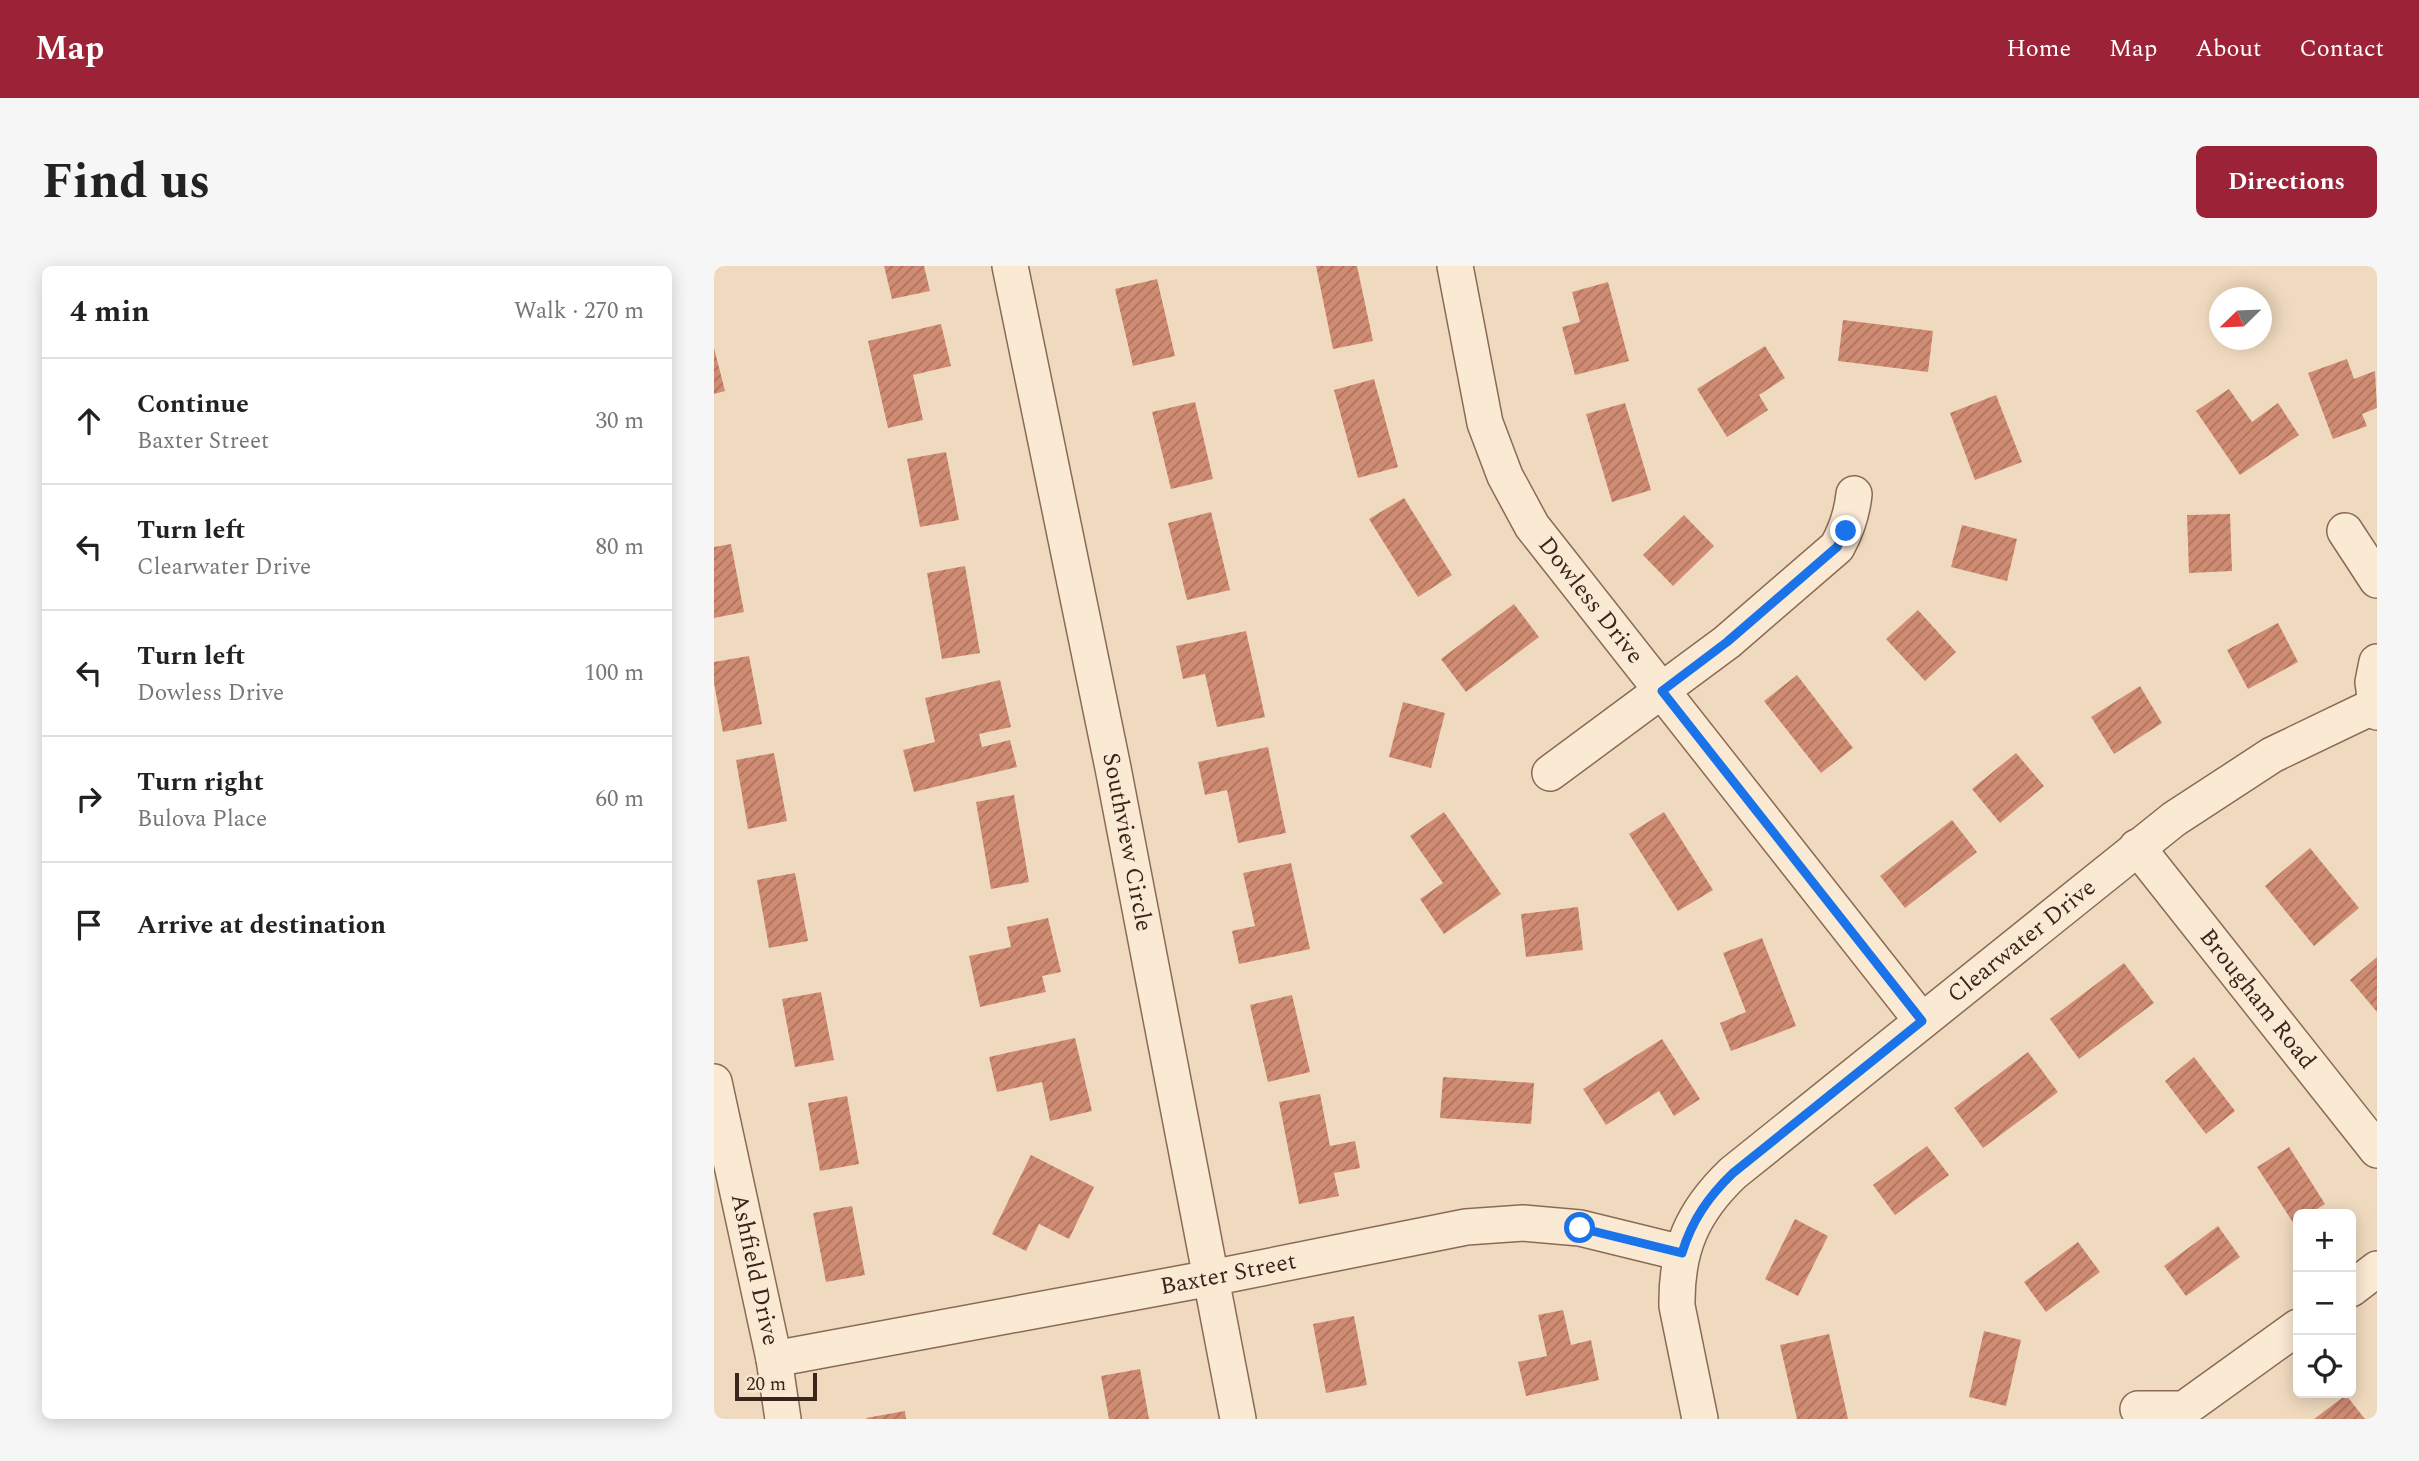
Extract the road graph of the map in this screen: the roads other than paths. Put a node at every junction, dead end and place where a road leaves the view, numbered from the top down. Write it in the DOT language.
graph roads {
  1 [pos="1010,266"];
  2 [pos="1455,266"];
  3 [pos="1854,494"];
  4 [pos="2345,531"];
  5 [pos="2377,580"];
  6 [pos="2377,662"];
  7 [pos="1662,691"];
  8 [pos="2376,709"];
  9 [pos="1550,773"];
  10 [pos="2137,847"];
  11 [pos="1922,1021"];
  12 [pos="714,1082"];
  13 [pos="2377,1150"];
  14 [pos="1682,1253"];
  15 [pos="2377,1269"];
  16 [pos="1211,1278"];
  17 [pos="2356,1285"];
  18 [pos="2293,1331"];
  19 [pos="774,1359"];
  20 [pos="2138,1409"];
  21 [pos="783,1419"];
  22 [pos="1238,1419"];
  23 [pos="1700,1419"];
  1 -- 16 [label="street, Southview Circle"];
  2 -- 7 [label="street, Dowless Drive"];
  3 -- 7 [label="street"];
  4 -- 5 [label="street"];
  6 -- 8 [label="street, Clearwater Drive"];
  7 -- 9 [label="street"];
  7 -- 11 [label="street, Dowless Drive"];
  8 -- 10 [label="street, Clearwater Drive"];
  10 -- 11 [label="street, Clearwater Drive"];
  10 -- 13 [label="street, Brougham Road"];
  11 -- 14 [label="street, Clearwater Drive"];
  12 -- 19 [label="street, Ashfield Drive"];
  14 -- 16 [label="street, Baxter Street"];
  14 -- 23 [label="street, Clearwater Drive"];
  15 -- 17 [label="street"];
  16 -- 19 [label="street, Baxter Street"];
  16 -- 22 [label="street, Southview Circle"];
  18 -- 20 [label="street"];
  19 -- 21 [label="street, Ashfield Drive"];
}
